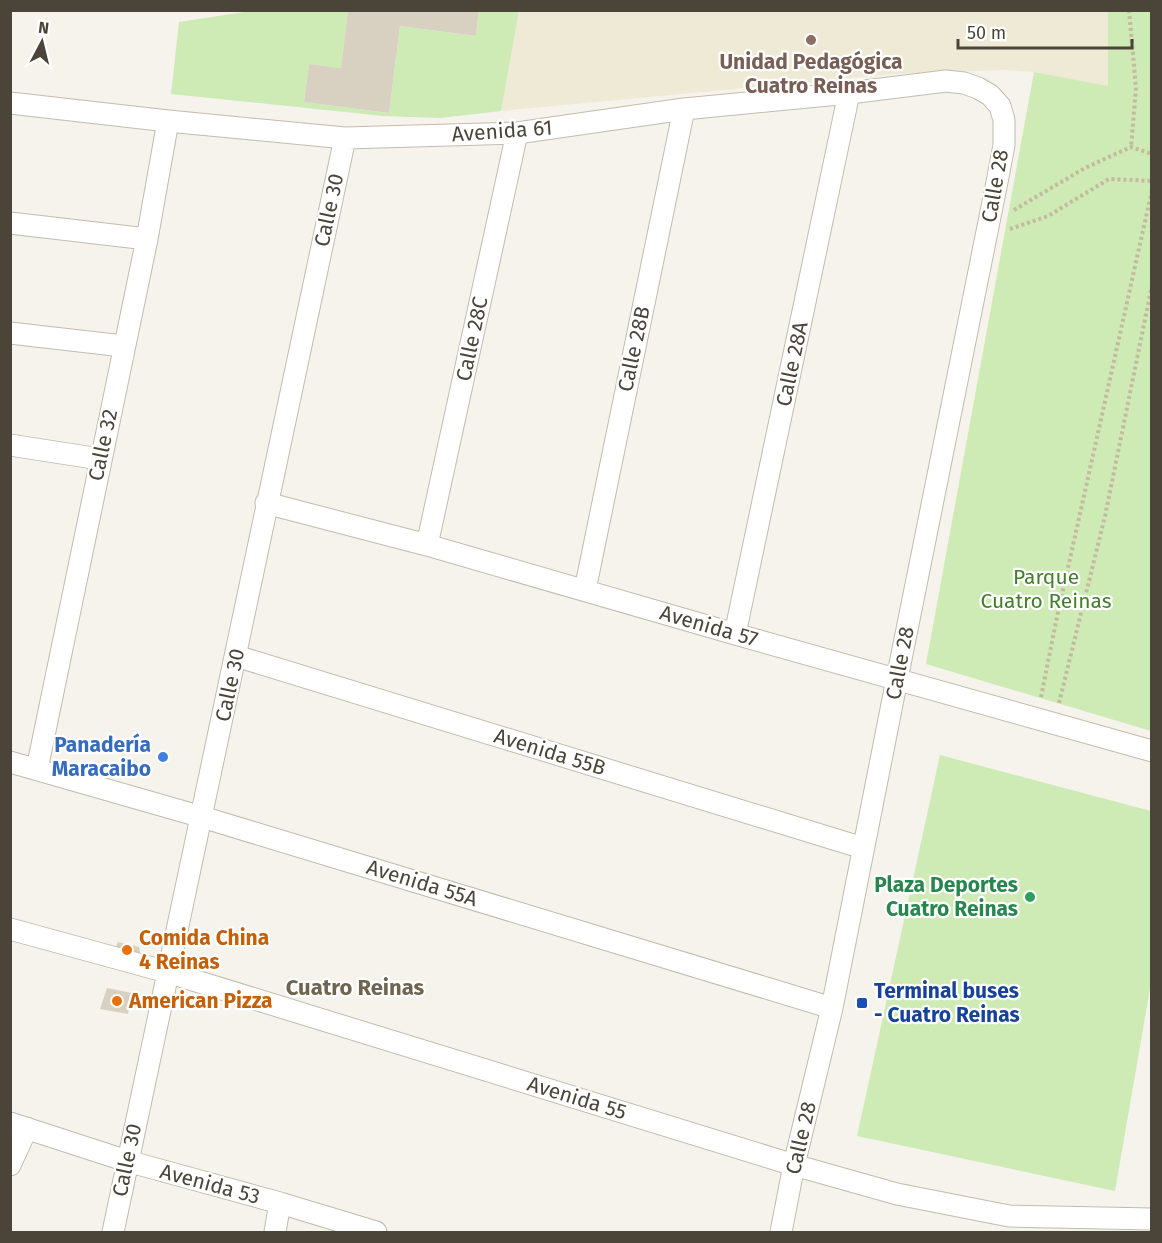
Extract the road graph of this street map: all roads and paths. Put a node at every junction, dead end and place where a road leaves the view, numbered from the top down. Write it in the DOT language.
graph roads {
  1 [pos="1129,10"];
  2 [pos="849,93"];
  3 [pos="990,95"];
  4 [pos="10,104"];
  5 [pos="684,109"];
  6 [pos="168,121"];
  7 [pos="517,133"];
  8 [pos="345,138"];
  9 [pos="1131,147"];
  10 [pos="1152,154"];
  11 [pos="1152,181"];
  12 [pos="1152,190"];
  13 [pos="1008,214"];
  14 [pos="1007,222"];
  15 [pos="10,223"];
  16 [pos="147,239"];
  17 [pos="1152,285"];
  18 [pos="10,333"];
  19 [pos="123,346"];
  20 [pos="10,445"];
  21 [pos="100,459"];
  22 [pos="266,503"];
  23 [pos="427,545"];
  24 [pos="585,590"];
  25 [pos="735,634"];
  26 [pos="236,656"];
  27 [pos="897,679"];
  28 [pos="1152,751"];
  29 [pos="10,762"];
  30 [pos="37,769"];
  31 [pos="202,817"];
  32 [pos="863,848"];
  33 [pos="10,929"];
  34 [pos="167,972"];
  35 [pos="832,1008"];
  36 [pos="19,1126"];
  37 [pos="127,1161"];
  38 [pos="10,1165"];
  39 [pos="794,1165"];
  40 [pos="280,1203"];
  41 [pos="1152,1219"];
  42 [pos="1008,1224"];
  43 [pos="113,1233"];
  44 [pos="275,1233"];
  45 [pos="376,1233"];
  46 [pos="781,1233"];
  1 -- 9 [label="path"];
  2 -- 3 [label="street, Avenida 61"];
  2 -- 5 [label="street, Avenida 61"];
  2 -- 25 [label="street, Calle 28A"];
  3 -- 27 [label="street, Calle 28"];
  4 -- 6 [label="street, Avenida 61"];
  5 -- 7 [label="street, Avenida 61"];
  5 -- 24 [label="street, Calle 28B"];
  6 -- 8 [label="street, Avenida 61"];
  6 -- 16 [label="street, Calle 32"];
  7 -- 8 [label="street, Avenida 61"];
  7 -- 23 [label="street, Calle 28C"];
  8 -- 22 [label="street, Calle 30"];
  9 -- 10 [label="path"];
  9 -- 13 [label="path"];
  11 -- 14 [label="path"];
  12 -- 17 [label="path"];
  15 -- 16 [label="street"];
  16 -- 19 [label="street, Calle 32"];
  18 -- 19 [label="street"];
  19 -- 21 [label="street, Calle 32"];
  20 -- 21 [label="street"];
  21 -- 30 [label="street, Calle 32"];
  22 -- 23 [label="street, Avenida 57"];
  22 -- 26 [label="street, Calle 30"];
  23 -- 24 [label="street, Avenida 57"];
  24 -- 25 [label="street, Avenida 57"];
  25 -- 27 [label="street, Avenida 57"];
  26 -- 31 [label="street, Calle 30"];
  26 -- 32 [label="street, Avenida 55B"];
  27 -- 28 [label="street, Avenida 57"];
  27 -- 32 [label="street, Calle 28"];
  29 -- 30 [label="street, Avenida 55A"];
  30 -- 31 [label="street, Avenida 55A"];
  31 -- 34 [label="street, Calle 30"];
  31 -- 35 [label="street, Avenida 55A"];
  32 -- 35 [label="street, Calle 28"];
  33 -- 34 [label="street, Avenida 55"];
  34 -- 37 [label="street, Calle 30"];
  34 -- 39 [label="street, Avenida 55"];
  35 -- 39 [label="street, Calle 28"];
  36 -- 37 [label="street, Avenida 53"];
  36 -- 38 [label="street"];
  37 -- 40 [label="street, Avenida 53"];
  37 -- 43 [label="street, Calle 30"];
  39 -- 42 [label="street, Avenida 55"];
  39 -- 46 [label="street, Calle 28"];
  40 -- 44 [label="street"];
  40 -- 45 [label="street, Avenida 53"];
  41 -- 42 [label="street, Avenida 55"];
}
